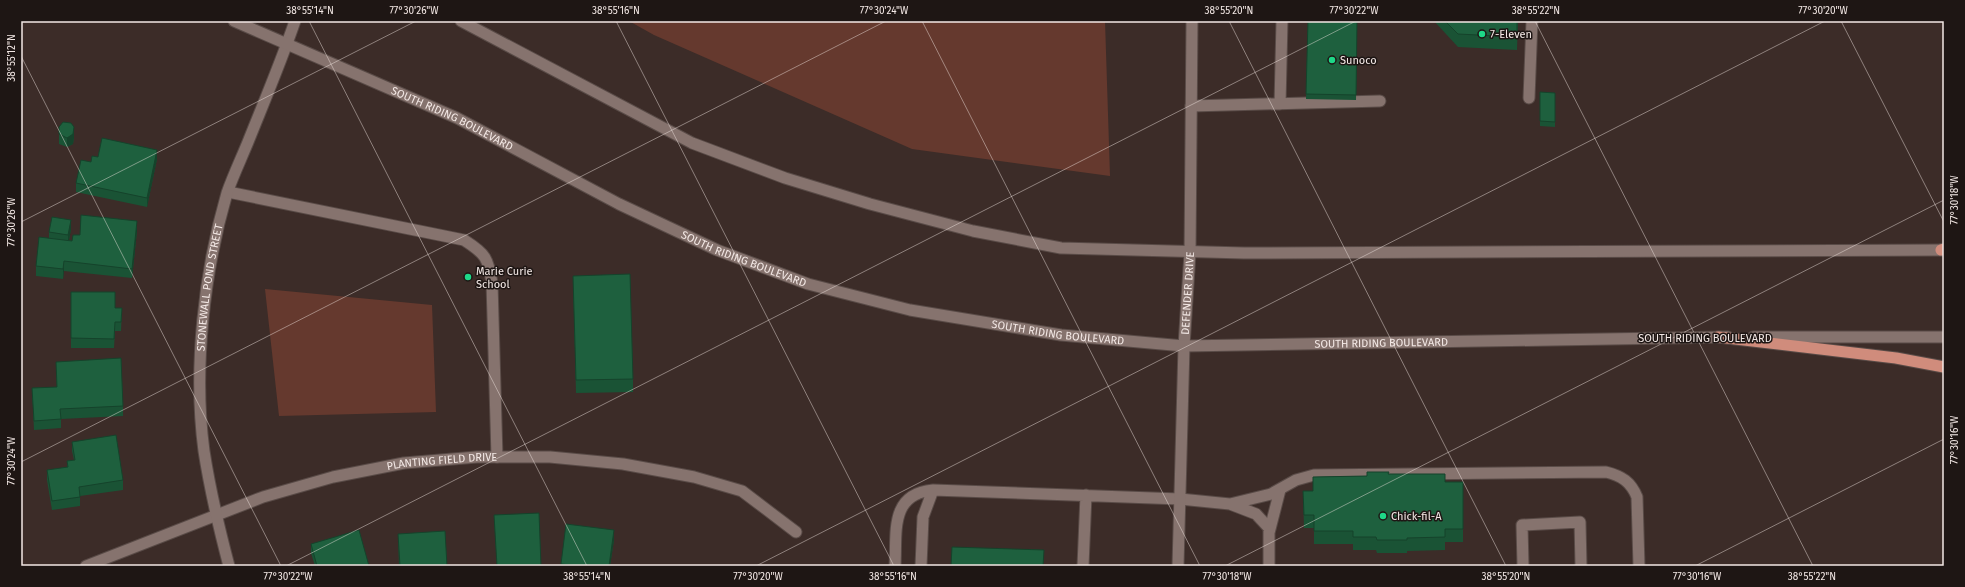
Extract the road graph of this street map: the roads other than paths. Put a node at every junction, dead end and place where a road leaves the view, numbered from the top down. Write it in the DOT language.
graph roads {
  1 [pos="234,21"];
  2 [pos="295,21"];
  3 [pos="461,21"];
  4 [pos="1192,21"];
  5 [pos="1282,21"];
  6 [pos="1532,21"];
  7 [pos="287,44"];
  8 [pos="1529,98"];
  9 [pos="1380,101"];
  10 [pos="1280,104"];
  11 [pos="1191,106"];
  12 [pos="228,192"];
  13 [pos="1943,250"];
  14 [pos="1190,253"];
  15 [pos="1944,337"];
  16 [pos="1718,338"];
  17 [pos="1184,346"];
  18 [pos="1944,367"];
  19 [pos="497,456"];
  20 [pos="933,490"];
  21 [pos="1280,490"];
  22 [pos="1086,495"];
  23 [pos="1180,499"];
  24 [pos="1230,504"];
  25 [pos="216,515"];
  26 [pos="796,532"];
  27 [pos="1269,533"];
  28 [pos="86,566"];
  29 [pos="229,566"];
  30 [pos="895,566"];
  31 [pos="921,566"];
  32 [pos="1084,566"];
  33 [pos="1178,566"];
  34 [pos="1269,566"];
  35 [pos="1523,566"];
  36 [pos="1581,566"];
  37 [pos="1639,566"];
  1 -- 7 [label="street, SOUTH RIDING BOULEVARD"];
  2 -- 7 [label="street, STONEWALL POND STREET"];
  3 -- 14 [label="street"];
  4 -- 11 [label="street, DEFENDER DRIVE"];
  5 -- 10 [label="street"];
  6 -- 8 [label="street"];
  7 -- 12 [label="street, STONEWALL POND STREET"];
  7 -- 17 [label="street, SOUTH RIDING BOULEVARD"];
  9 -- 10 [label="street"];
  10 -- 11 [label="street"];
  11 -- 14 [label="street, DEFENDER DRIVE"];
  12 -- 19 [label="street"];
  12 -- 25 [label="street, STONEWALL POND STREET"];
  13 -- 14 [label="street"];
  14 -- 17 [label="street, DEFENDER DRIVE"];
  15 -- 16 [label="street, SOUTH RIDING BOULEVARD"];
  16 -- 17 [label="street, SOUTH RIDING BOULEVARD"];
  16 -- 18 [label="highway"];
  17 -- 23 [label="street, DEFENDER DRIVE"];
  19 -- 25 [label="street, PLANTING FIELD DRIVE"];
  19 -- 26 [label="street, PLANTING FIELD DRIVE"];
  20 -- 22 [label="street"];
  20 -- 30 [label="street"];
  20 -- 31 [label="street"];
  21 -- 24 [label="street"];
  21 -- 27 [label="street"];
  21 -- 37 [label="street"];
  22 -- 23 [label="street"];
  22 -- 32 [label="street"];
  23 -- 24 [label="street"];
  23 -- 33 [label="street, DEFENDER DRIVE"];
  24 -- 27 [label="street"];
  25 -- 28 [label="street, PLANTING FIELD DRIVE"];
  25 -- 29 [label="street, STONEWALL POND STREET"];
  27 -- 34 [label="street"];
  35 -- 36 [label="street"];
}
